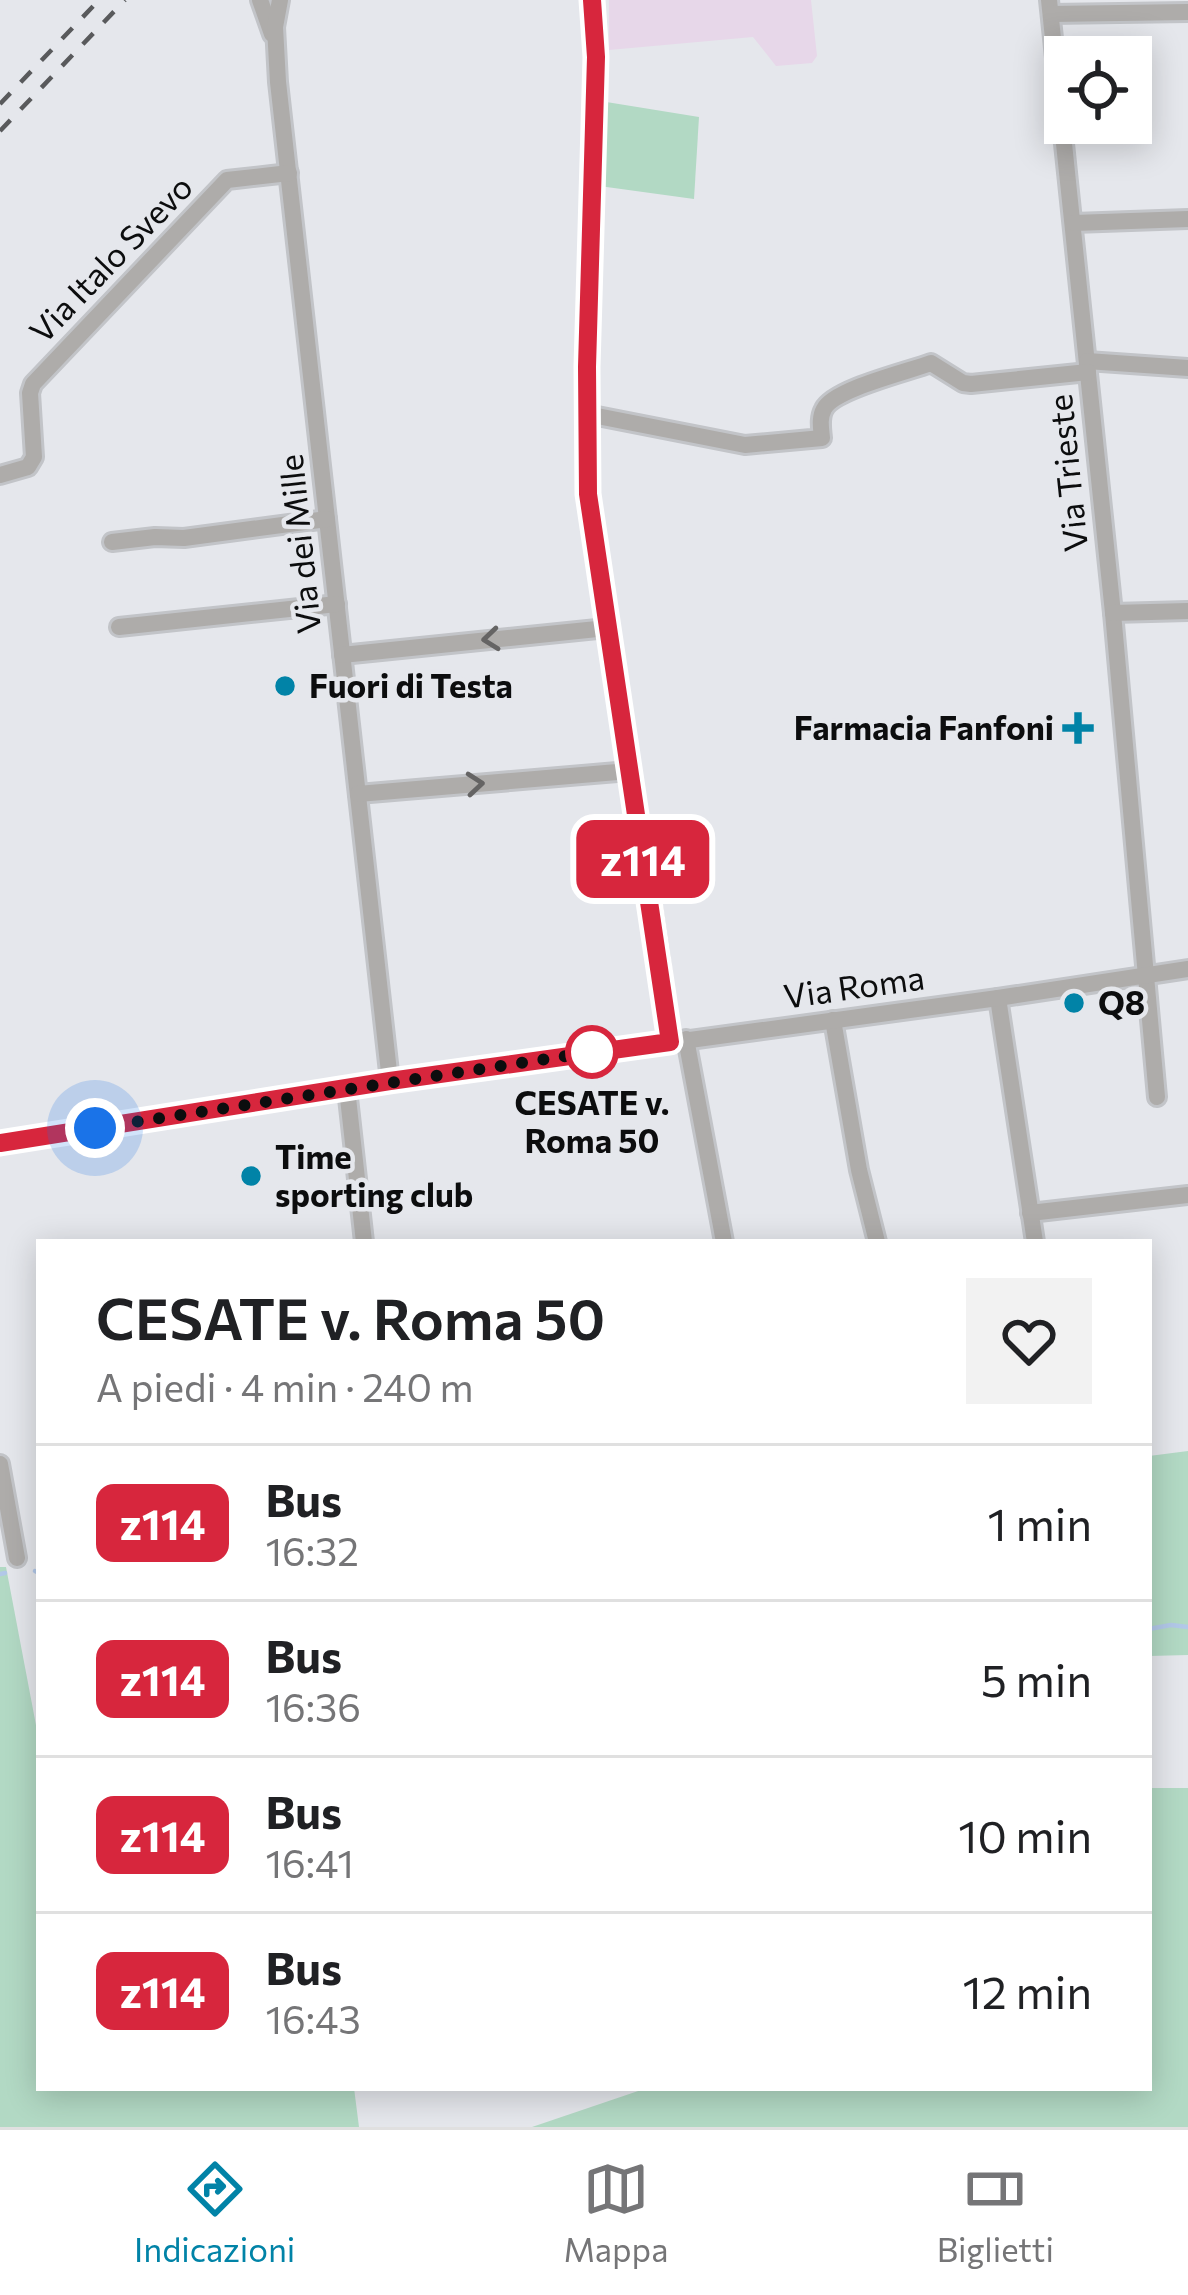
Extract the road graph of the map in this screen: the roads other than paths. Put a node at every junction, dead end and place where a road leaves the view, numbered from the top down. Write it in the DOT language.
graph roads {
  1 [pos="260,0"];
  2 [pos="280,0"];
  3 [pos="592,0"];
  4 [pos="1050,7"];
  5 [pos="1188,12"];
  6 [pos="275,40"];
  7 [pos="289,173"];
  8 [pos="1188,219"];
  9 [pos="1074,223"];
  10 [pos="1088,367"];
  11 [pos="1188,368"];
  12 [pos="586,414"];
  13 [pos="0,476"];
  14 [pos="327,519"];
  15 [pos="112,542"];
  16 [pos="337,604"];
  17 [pos="1188,611"];
  18 [pos="1113,613"];
  19 [pos="119,627"];
  20 [pos="607,628"];
  21 [pos="342,655"];
  22 [pos="629,771"];
  23 [pos="358,794"];
  24 [pos="1142,941"];
  25 [pos="1181,970"];
  26 [pos="1146,975"];
  27 [pos="998,998"];
  28 [pos="833,1020"];
  29 [pos="678,1040"];
  30 [pos="390,1081"];
  31 [pos="347,1089"];
  32 [pos="1156,1097"];
  33 [pos="0,1143"];
  34 [pos="1188,1195"];
  35 [pos="1030,1213"];
  36 [pos="364,1239"];
  37 [pos="723,1239"];
  38 [pos="876,1239"];
  39 [pos="1034,1239"];
  40 [pos="0,1464"];
  41 [pos="17,1558"];
  1 -- 6 [label="street"];
  2 -- 6 [label="street, Via dei Mille"];
  3 -- 12 [label="street"];
  4 -- 5 [label="street"];
  4 -- 9 [label="street, Via Trieste"];
  6 -- 7 [label="street, Via dei Mille"];
  7 -- 13 [label="street, Via Italo Svevo"];
  7 -- 14 [label="street, Via dei Mille"];
  8 -- 9 [label="street"];
  9 -- 10 [label="street, Via Trieste"];
  10 -- 11 [label="street"];
  10 -- 12 [label="street"];
  10 -- 18 [label="street, Via Trieste"];
  12 -- 20 [label="street"];
  14 -- 15 [label="street"];
  14 -- 16 [label="street, Via dei Mille"];
  16 -- 19 [label="street"];
  16 -- 21 [label="street, Via dei Mille"];
  17 -- 18 [label="street"];
  18 -- 24 [label="street, Via Trieste"];
  20 -- 21 [label="street, one-way"];
  20 -- 22 [label="street"];
  21 -- 23 [label="street, Via dei Mille"];
  23 -- 22 [label="street, one-way"];
  22 -- 29 [label="street"];
  23 -- 30 [label="street, Via dei Mille"];
  24 -- 25 [label="street"];
  24 -- 26 [label="street, Via Trieste"];
  25 -- 26 [label="street, Via Roma"];
  26 -- 27 [label="street, Via Roma"];
  26 -- 32 [label="street, Via Trieste"];
  27 -- 28 [label="street, Via Roma"];
  27 -- 35 [label="street"];
  28 -- 29 [label="street, Via Roma"];
  28 -- 38 [label="street"];
  29 -- 30 [label="street, Via Roma"];
  29 -- 37 [label="street"];
  30 -- 31 [label="street, Via Roma"];
  31 -- 33 [label="street, Via Roma"];
  31 -- 36 [label="street"];
  34 -- 35 [label="street"];
  35 -- 39 [label="street"];
  40 -- 41 [label="street"];
}
